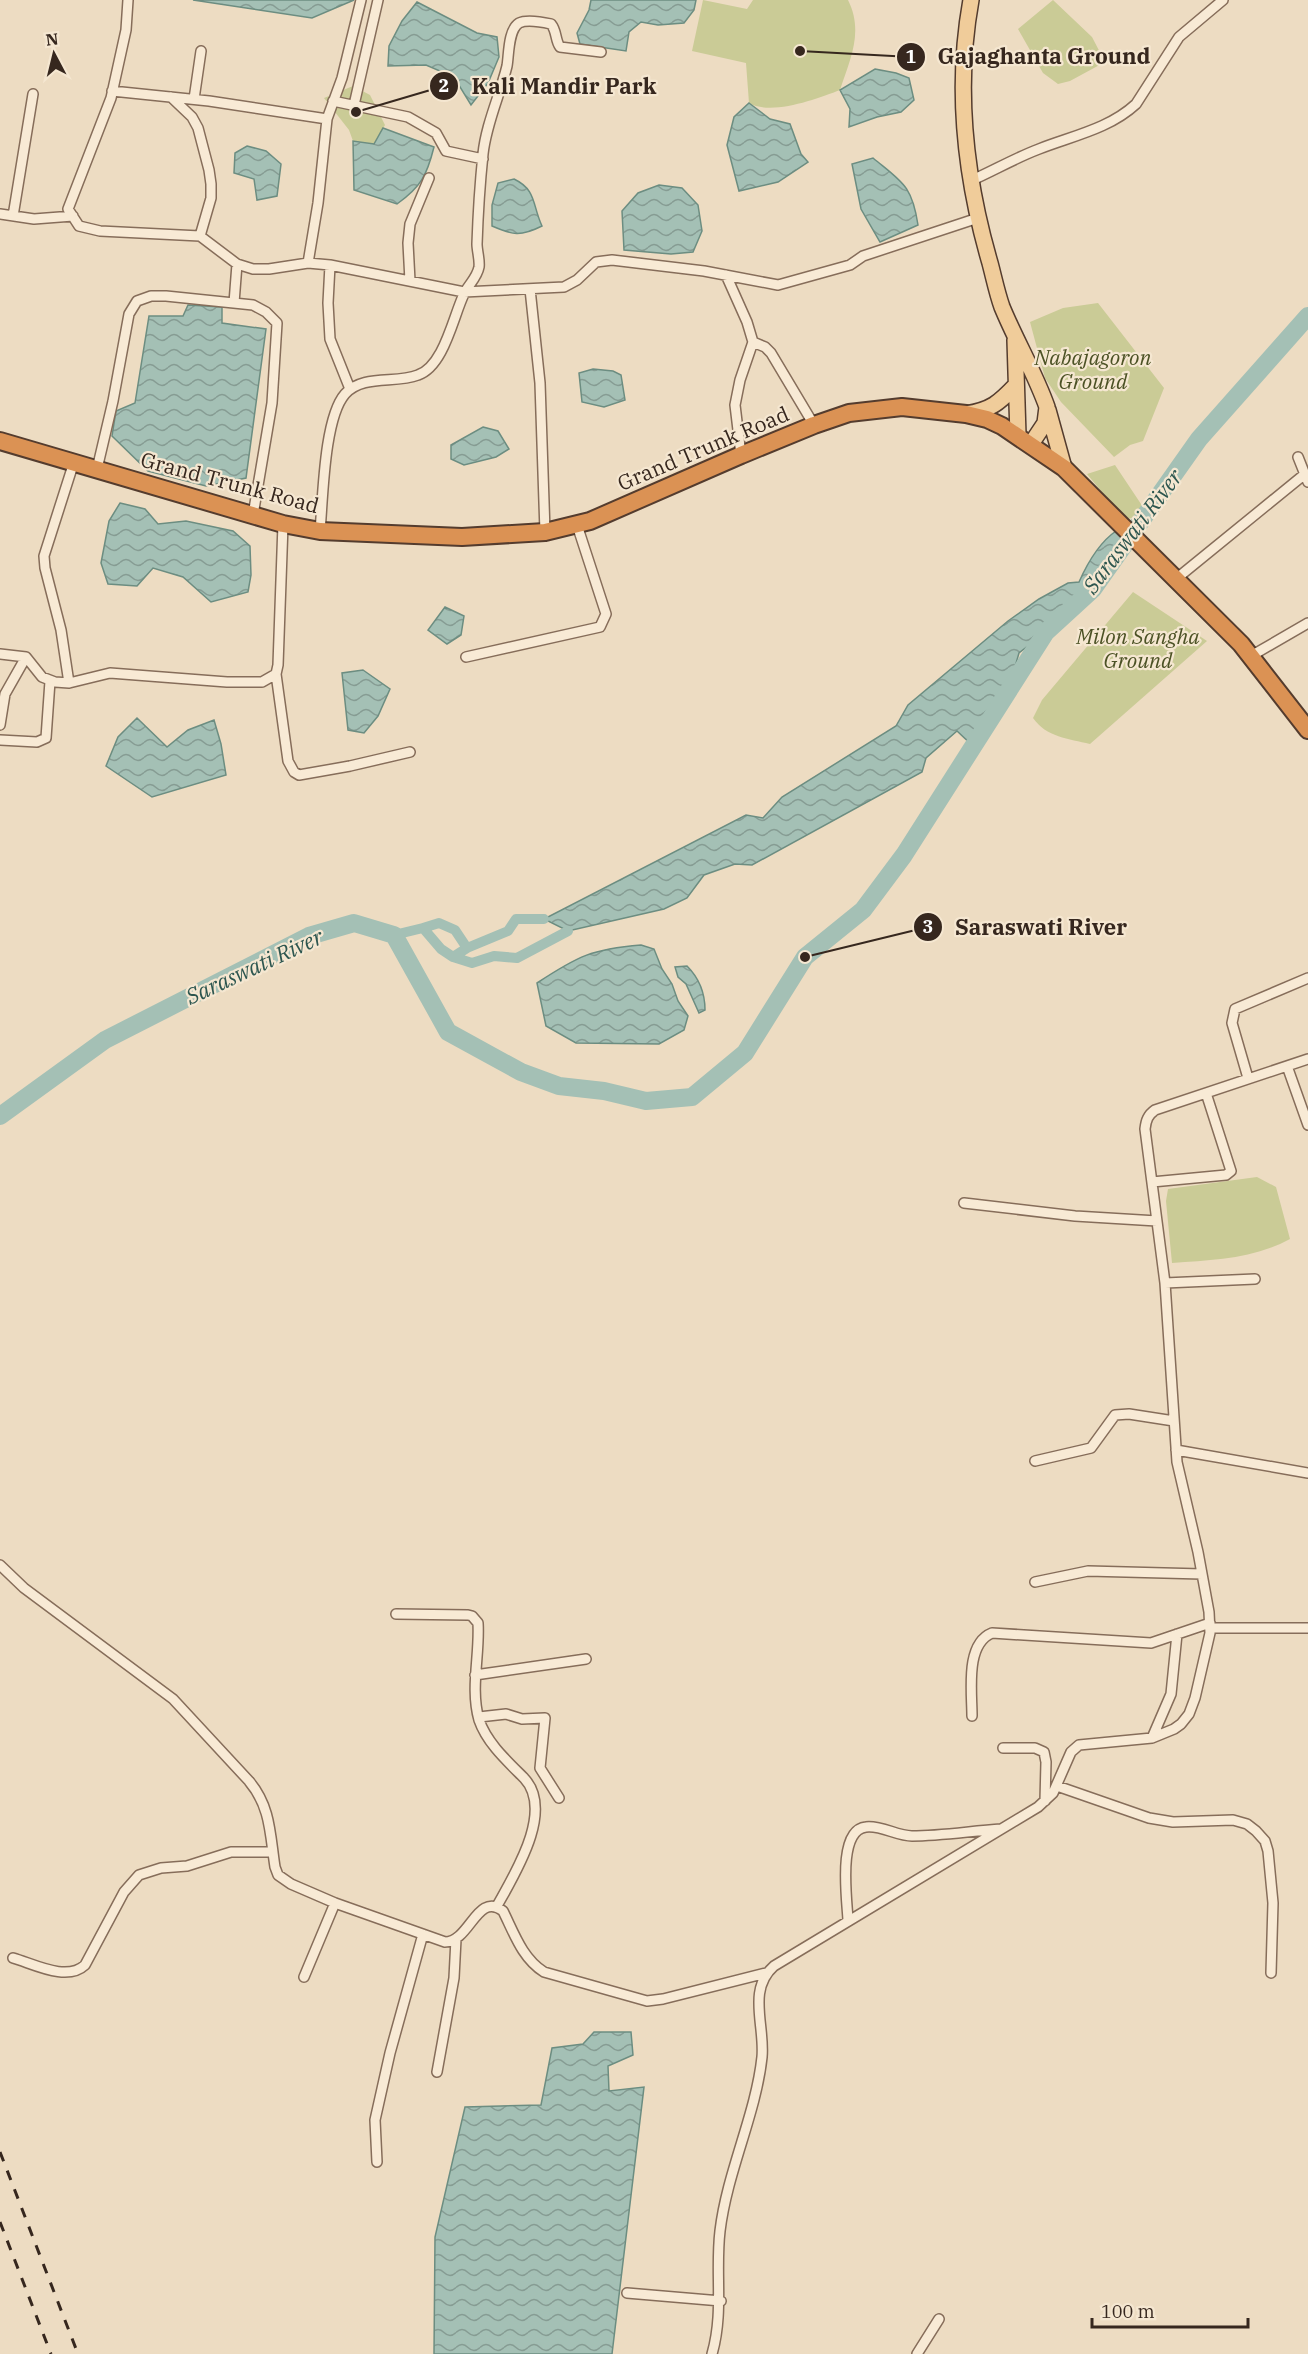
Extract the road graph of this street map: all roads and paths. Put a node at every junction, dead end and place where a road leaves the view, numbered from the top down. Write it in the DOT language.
graph roads {
  1 [pos="128,0"];
  2 [pos="361,0"];
  3 [pos="378,0"];
  4 [pos="971,0"];
  5 [pos="1223,0"];
  6 [pos="201,51"];
  7 [pos="601,52"];
  8 [pos="112,91"];
  9 [pos="33,94"];
  10 [pos="171,97"];
  11 [pos="194,99"];
  12 [pos="333,101"];
  13 [pos="354,105"];
  14 [pos="327,119"];
  15 [pos="483,159"];
  16 [pos="429,178"];
  17 [pos="970,181"];
  18 [pos="0,214"];
  19 [pos="14,216"];
  20 [pos="73,216"];
  21 [pos="978,218"];
  22 [pos="200,236"];
  23 [pos="308,263"];
  24 [pos="237,264"];
  25 [pos="330,265"];
  26 [pos="726,275"];
  27 [pos="410,281"];
  28 [pos="530,289"];
  29 [pos="465,292"];
  30 [pos="234,303"];
  31 [pos="1015,337"];
  32 [pos="753,342"];
  33 [pos="1017,385"];
  34 [pos="350,389"];
  35 [pos="1047,407"];
  36 [pos="966,414"];
  37 [pos="814,425"];
  38 [pos="1024,440"];
  39 [pos="0,441"];
  40 [pos="741,455"];
  41 [pos="1298,457"];
  42 [pos="74,462"];
  43 [pos="1064,468"];
  44 [pos="96,469"];
  45 [pos="1306,478"];
  46 [pos="253,515"];
  47 [pos="283,524"];
  48 [pos="577,525"];
  49 [pos="320,531"];
  50 [pos="546,532"];
  51 [pos="1176,579"];
  52 [pos="1308,623"];
  53 [pos="0,654"];
  54 [pos="1251,656"];
  55 [pos="26,657"];
  56 [pos="466,657"];
  57 [pos="276,674"];
  58 [pos="50,681"];
  59 [pos="69,683"];
  60 [pos="0,725"];
  61 [pos="1308,730"];
  62 [pos="0,740"];
  63 [pos="410,752"];
  64 [pos="1308,978"];
  65 [pos="1308,1059"];
  66 [pos="1287,1066"];
  67 [pos="1248,1078"];
  68 [pos="1206,1093"];
  69 [pos="1308,1125"];
  70 [pos="1152,1182"];
  71 [pos="964,1203"];
  72 [pos="1156,1221"];
  73 [pos="1255,1279"];
  74 [pos="1165,1283"];
  75 [pos="1174,1421"];
  76 [pos="1176,1450"];
  77 [pos="1035,1461"];
  78 [pos="1308,1473"];
  79 [pos="0,1565"];
  80 [pos="1202,1574"];
  81 [pos="1035,1582"];
  82 [pos="396,1614"];
  83 [pos="1210,1625"];
  84 [pos="1308,1628"];
  85 [pos="1177,1634"];
  86 [pos="586,1659"];
  87 [pos="475,1675"];
  88 [pos="972,1716"];
  89 [pos="479,1718"];
  90 [pos="1152,1738"];
  91 [pos="1003,1748"];
  92 [pos="1057,1786"];
  93 [pos="559,1798"];
  94 [pos="1045,1802"];
  95 [pos="1003,1828"];
  96 [pos="273,1852"];
  97 [pos="334,1902"];
  98 [pos="497,1906"];
  99 [pos="848,1920"];
  100 [pos="423,1934"];
  101 [pos="456,1939"];
  102 [pos="13,1959"];
  103 [pos="766,1973"];
  104 [pos="1271,1973"];
  105 [pos="304,1977"];
  106 [pos="438,2072"];
  107 [pos="377,2162"];
  108 [pos="627,2293"];
  109 [pos="721,2301"];
  110 [pos="939,2319"];
  111 [pos="715,2353"];
  112 [pos="917,2354"];
  1 -- 8 [label="street"];
  2 -- 12 [label="street"];
  3 -- 13 [label="street"];
  4 -- 17 [label="main road"];
  5 -- 17 [label="street"];
  6 -- 11 [label="street"];
  7 -- 15 [label="street"];
  8 -- 10 [label="street"];
  8 -- 20 [label="street"];
  9 -- 19 [label="street"];
  10 -- 11 [label="street"];
  10 -- 22 [label="street"];
  11 -- 14 [label="street"];
  12 -- 13 [label="street"];
  12 -- 14 [label="street"];
  13 -- 15 [label="street"];
  14 -- 23 [label="street"];
  15 -- 29 [label="street"];
  16 -- 27 [label="street"];
  17 -- 21 [label="main road"];
  18 -- 19 [label="street"];
  19 -- 20 [label="street"];
  20 -- 22 [label="street"];
  21 -- 26 [label="street"];
  21 -- 31 [label="main road"];
  22 -- 24 [label="street"];
  23 -- 24 [label="street"];
  23 -- 25 [label="street"];
  24 -- 30 [label="street"];
  25 -- 27 [label="street"];
  25 -- 34 [label="street"];
  26 -- 28 [label="street"];
  26 -- 32 [label="street"];
  27 -- 29 [label="street"];
  28 -- 29 [label="street"];
  28 -- 50 [label="street"];
  29 -- 34 [label="street"];
  30 -- 44 [label="street"];
  30 -- 46 [label="street"];
  31 -- 33 [label="main road"];
  31 -- 35 [label="main road"];
  32 -- 37 [label="street"];
  32 -- 40 [label="street"];
  33 -- 36 [label="main road"];
  33 -- 38 [label="main road"];
  34 -- 49 [label="street"];
  35 -- 38 [label="main road"];
  35 -- 43 [label="main road"];
  36 -- 37 [label="highway, Grand Trunk Road"];
  36 -- 38 [label="highway, Grand Trunk Road"];
  37 -- 40 [label="highway, Grand Trunk Road"];
  38 -- 43 [label="highway, Grand Trunk Road"];
  39 -- 42 [label="highway, Grand Trunk Road"];
  40 -- 48 [label="highway, Grand Trunk Road"];
  41 -- 45 [label="street"];
  42 -- 44 [label="highway, Grand Trunk Road"];
  42 -- 59 [label="street"];
  43 -- 51 [label="highway, Grand Trunk Road"];
  44 -- 46 [label="highway, Grand Trunk Road"];
  45 -- 51 [label="street"];
  46 -- 47 [label="highway, Grand Trunk Road"];
  47 -- 49 [label="highway, Grand Trunk Road"];
  47 -- 57 [label="street"];
  48 -- 50 [label="highway, Grand Trunk Road"];
  48 -- 56 [label="street"];
  49 -- 50 [label="highway, Grand Trunk Road"];
  51 -- 54 [label="highway, Grand Trunk Road"];
  52 -- 54 [label="street"];
  53 -- 55 [label="street"];
  54 -- 61 [label="highway, Grand Trunk Road"];
  55 -- 58 [label="street"];
  55 -- 60 [label="street"];
  57 -- 59 [label="street"];
  57 -- 63 [label="street"];
  58 -- 59 [label="street"];
  58 -- 62 [label="street"];
  64 -- 67 [label="street"];
  65 -- 66 [label="street"];
  66 -- 67 [label="street"];
  66 -- 69 [label="street"];
  67 -- 68 [label="street"];
  68 -- 70 [label="street"];
  68 -- 70 [label="street"];
  70 -- 72 [label="street"];
  71 -- 72 [label="street"];
  72 -- 74 [label="street"];
  73 -- 74 [label="street"];
  74 -- 75 [label="street"];
  75 -- 76 [label="street"];
  75 -- 77 [label="street"];
  76 -- 78 [label="street"];
  76 -- 80 [label="street"];
  79 -- 96 [label="street"];
  80 -- 81 [label="street"];
  80 -- 83 [label="street"];
  82 -- 87 [label="street"];
  83 -- 84 [label="street"];
  83 -- 85 [label="street"];
  83 -- 90 [label="street"];
  85 -- 88 [label="street"];
  85 -- 90 [label="street"];
  86 -- 87 [label="street"];
  87 -- 89 [label="street"];
  89 -- 93 [label="street"];
  89 -- 98 [label="street"];
  90 -- 92 [label="street"];
  91 -- 94 [label="street"];
  92 -- 94 [label="street"];
  92 -- 104 [label="street"];
  94 -- 95 [label="street"];
  95 -- 99 [label="street"];
  95 -- 99 [label="street"];
  96 -- 97 [label="street"];
  96 -- 102 [label="street"];
  97 -- 100 [label="street"];
  97 -- 105 [label="street"];
  98 -- 101 [label="street"];
  98 -- 103 [label="street"];
  99 -- 103 [label="street"];
  100 -- 101 [label="street"];
  100 -- 107 [label="street"];
  101 -- 106 [label="street"];
  103 -- 109 [label="street"];
  108 -- 109 [label="street"];
  109 -- 111 [label="street"];
  110 -- 112 [label="street"];
}
